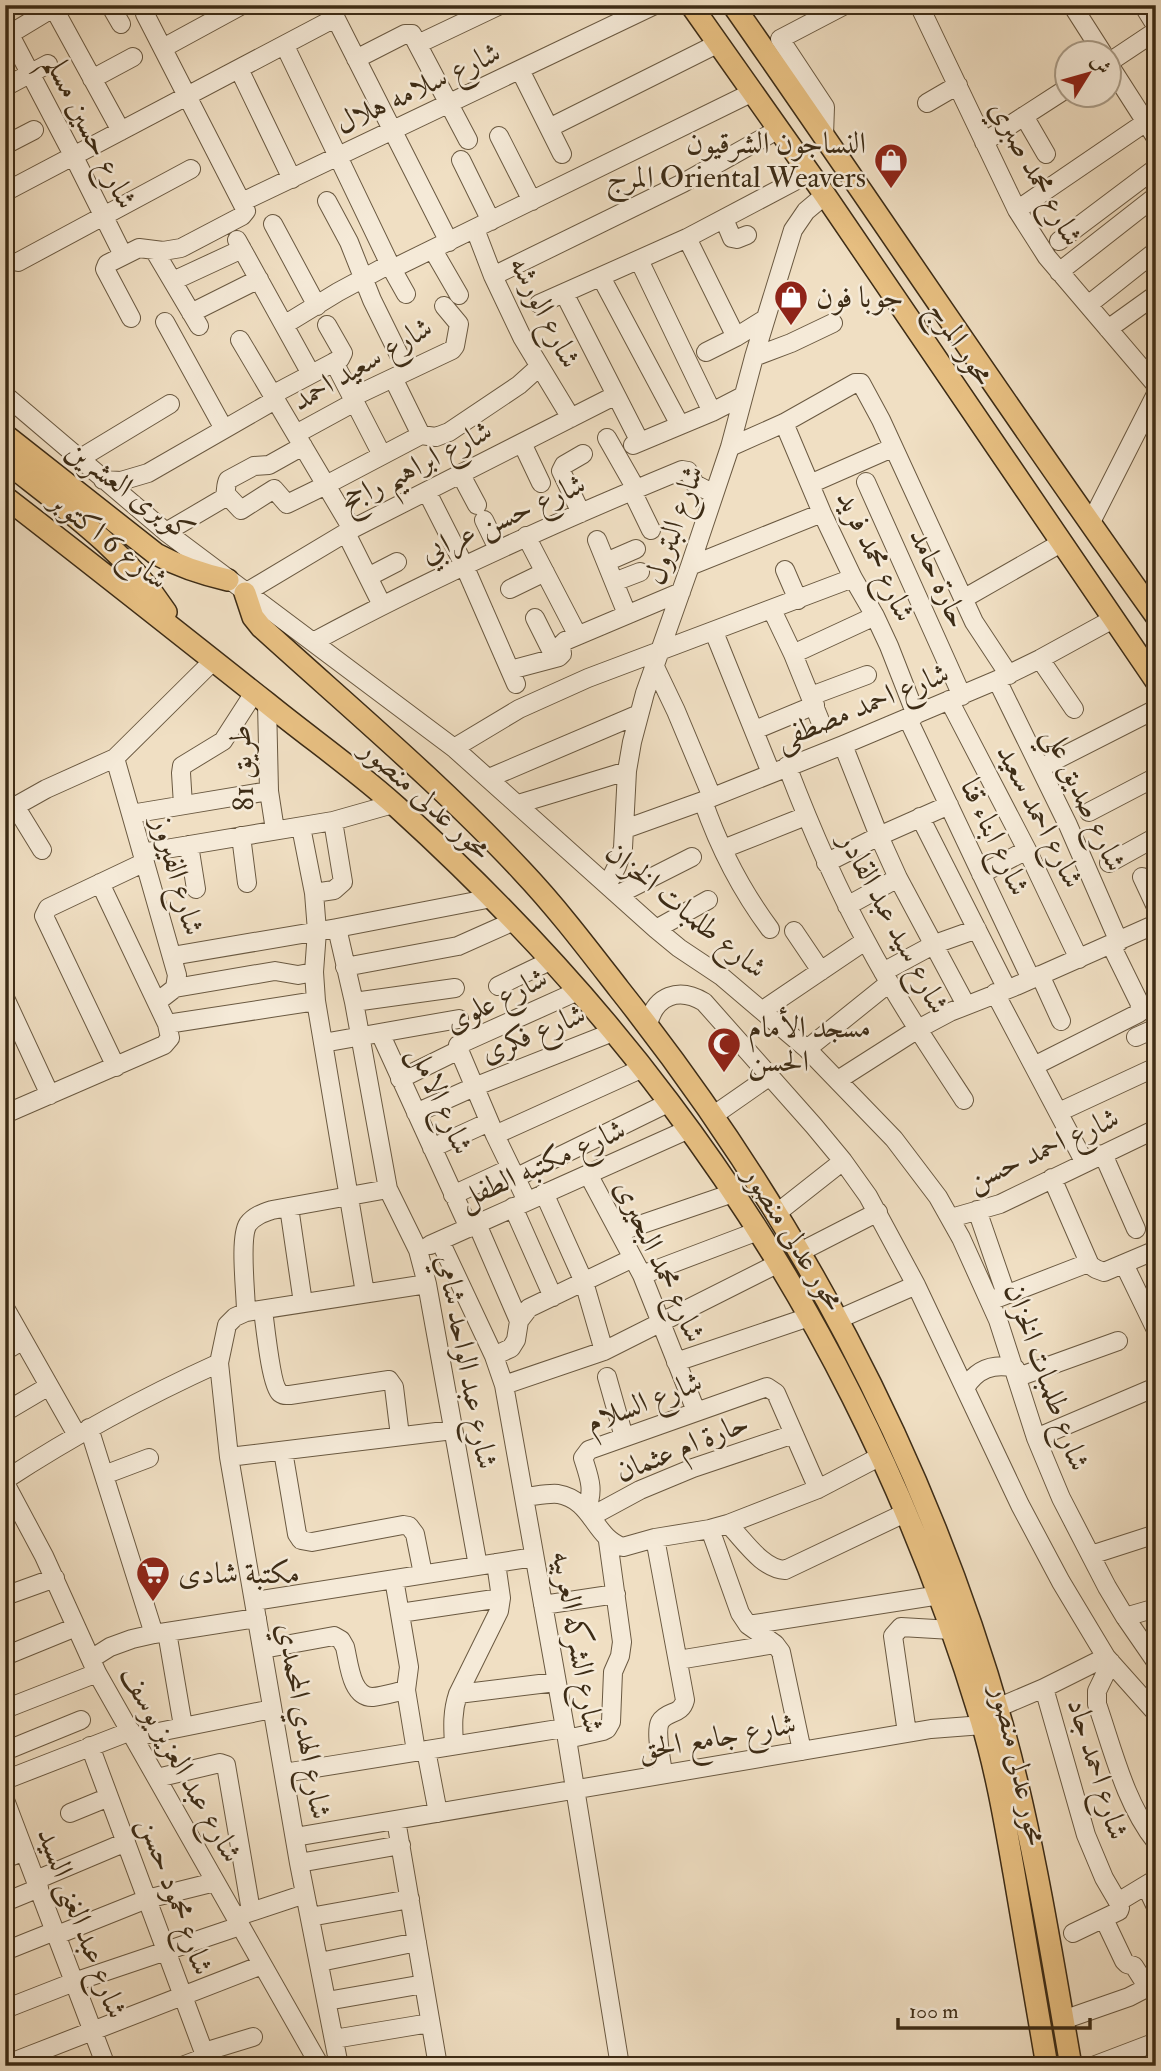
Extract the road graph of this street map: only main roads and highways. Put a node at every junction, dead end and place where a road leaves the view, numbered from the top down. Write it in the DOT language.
graph roads {
  1 [pos="691,5"];
  2 [pos="733,5"];
  3 [pos="9,451"];
  4 [pos="5,497"];
  5 [pos="228,580"];
  6 [pos="245,593"];
  7 [pos="1156,616"];
  8 [pos="176,629"];
  9 [pos="1156,681"];
  10 [pos="1047,2066"];
  11 [pos="1070,2066"];
  1 -- 9 [label="main road, محور المرج"];
  2 -- 7 [label="main road, محور المرج"];
  3 -- 5 [label="main road, كوبرى العشرين"];
  3 -- 8 [label="main road, كوبرى العشرين"];
  4 -- 8 [label="main road, شارع 6 اكتوبر"];
  6 -- 11 [label="main road, محور عدلى منصور"];
  8 -- 10 [label="main road, محور عدلى منصور"];
}
